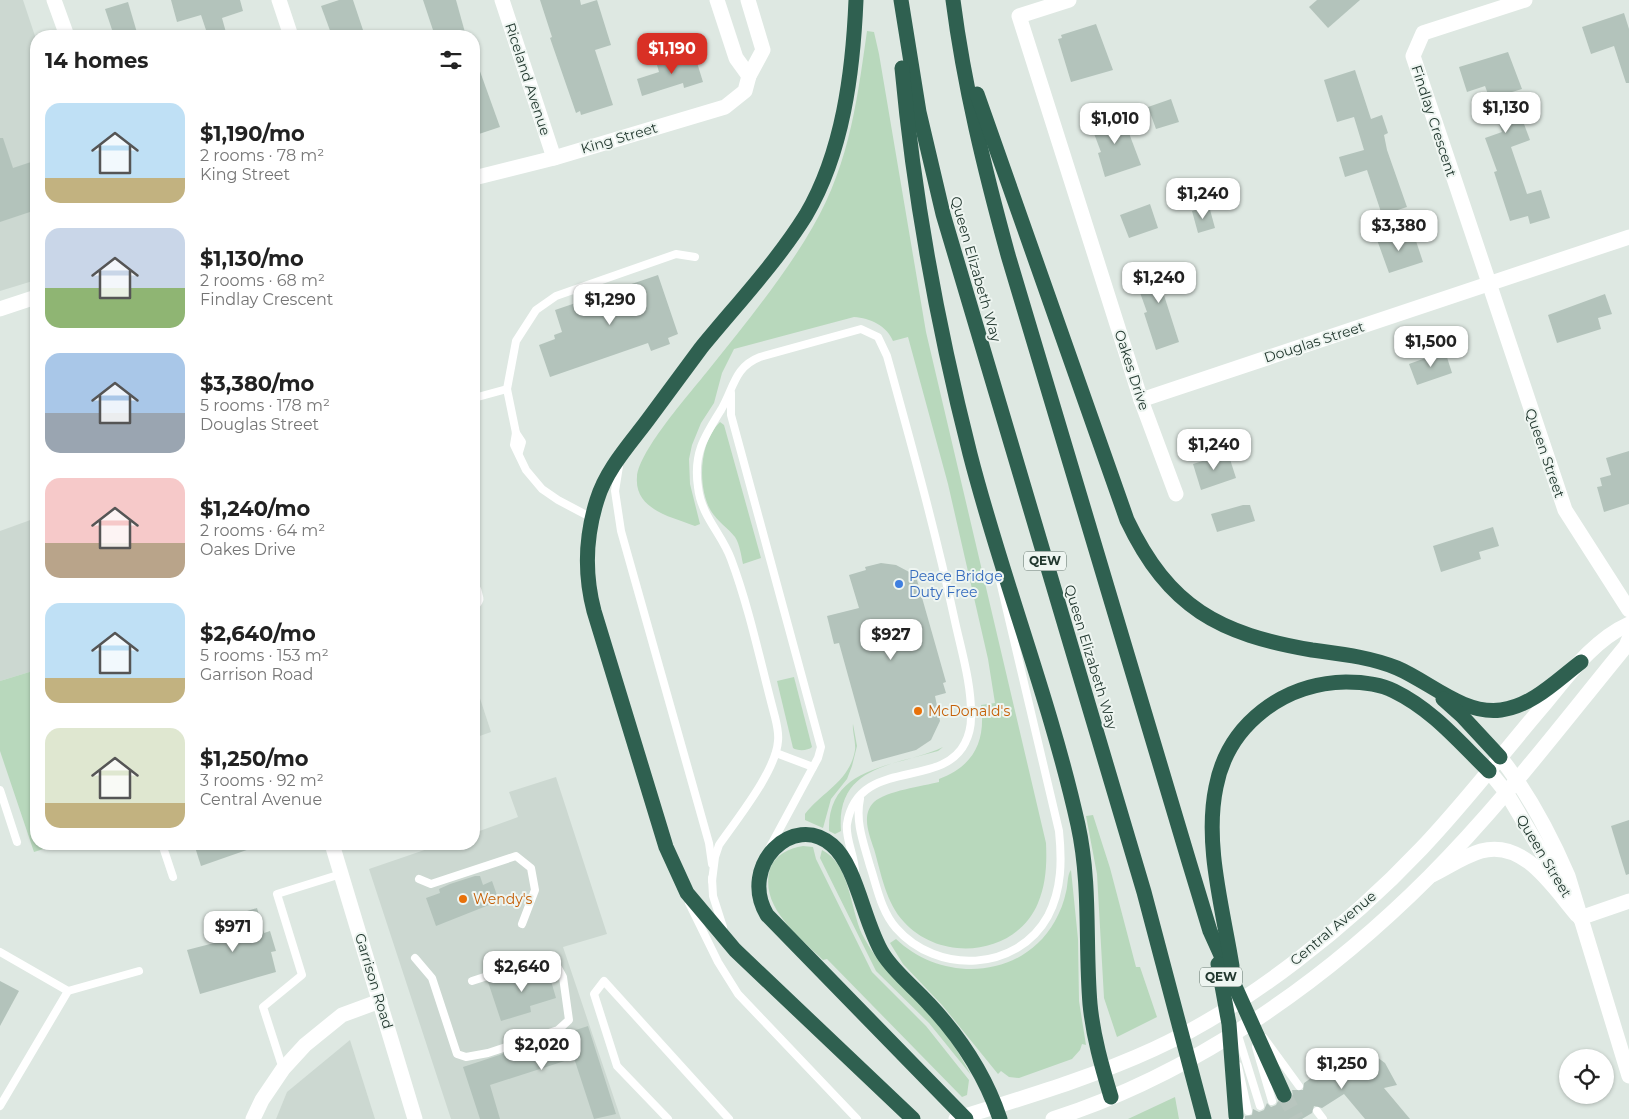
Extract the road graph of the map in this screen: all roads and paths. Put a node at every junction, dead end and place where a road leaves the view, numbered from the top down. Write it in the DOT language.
graph roads {
  1 [pos="54,0"];
  2 [pos="279,0"];
  3 [pos="502,0"];
  4 [pos="717,0"];
  5 [pos="748,0"];
  6 [pos="856,0"];
  7 [pos="896,0"];
  8 [pos="901,0"];
  9 [pos="953,0"];
  10 [pos="1069,0"];
  11 [pos="1525,0"];
  12 [pos="64,30"];
  13 [pos="290,30"];
  14 [pos="958,39"];
  15 [pos="749,76"];
  16 [pos="554,158"];
  17 [pos="480,176"];
  18 [pos="1629,237"];
  19 [pos="695,257"];
  20 [pos="1488,284"];
  21 [pos="30,299"];
  22 [pos="0,309"];
  23 [pos="735,377"];
  24 [pos="507,389"];
  25 [pos="480,396"];
  26 [pos="1141,400"];
  27 [pos="627,448"];
  28 [pos="970,455"];
  29 [pos="1176,494"];
  30 [pos="592,518"];
  31 [pos="1629,610"];
  32 [pos="1629,624"];
  33 [pos="1629,639"];
  34 [pos="1581,662"];
  35 [pos="1420,680"];
  36 [pos="776,753"];
  37 [pos="1500,757"];
  38 [pos="813,767"];
  39 [pos="1489,771"];
  40 [pos="1517,780"];
  41 [pos="0,790"];
  42 [pos="864,790"];
  43 [pos="1506,792"];
  44 [pos="17,842"];
  45 [pos="164,850"];
  46 [pos="334,850"];
  47 [pos="763,863"];
  48 [pos="676,871"];
  49 [pos="341,874"];
  50 [pos="172,876"];
  51 [pos="1430,876"];
  52 [pos="419,879"];
  53 [pos="712,881"];
  54 [pos="855,884"];
  55 [pos="1629,902"];
  56 [pos="1580,918"];
  57 [pos="522,924"];
  58 [pos="735,950"];
  59 [pos="0,952"];
  60 [pos="415,958"];
  61 [pos="139,971"];
  62 [pos="472,981"];
  63 [pos="1230,988"];
  64 [pos="68,991"];
  65 [pos="380,1001"];
  66 [pos="1244,1010"];
  67 [pos="283,1069"];
  68 [pos="1096,1071"];
  69 [pos="1629,1076"];
  70 [pos="1299,1086"];
  71 [pos="1111,1097"];
  72 [pos="1278,1098"];
  73 [pos="0,1106"];
  74 [pos="1260,1106"];
  75 [pos="1317,1110"];
  76 [pos="998,1113"];
  77 [pos="1242,1114"];
  78 [pos="972,1116"];
  79 [pos="253,1119"];
  80 [pos="415,1119"];
  81 [pos="668,1119"];
  82 [pos="729,1119"];
  83 [pos="857,1119"];
  84 [pos="913,1119"];
  85 [pos="956,1119"];
  86 [pos="1053,1119"];
  87 [pos="1204,1119"];
  88 [pos="1323,1119"];
  1 -- 12 [label="street"];
  2 -- 13 [label="street"];
  3 -- 16 [label="street, Riceland Avenue"];
  4 -- 15 [label="street"];
  5 -- 15 [label="street, King Street"];
  6 -- 27 [label="highway"];
  7 -- 28 [label="highway"];
  8 -- 87 [label="highway, Queen Elizabeth Way / QEW"];
  9 -- 14 [label="highway, QEW"];
  10 -- 26 [label="street, Oakes Drive"];
  11 -- 20 [label="street, Findlay Crescent"];
  14 -- 35 [label="highway"];
  14 -- 63 [label="highway, QEW"];
  15 -- 16 [label="street, King Street"];
  16 -- 17 [label="street, King Street"];
  18 -- 20 [label="street, Douglas Street"];
  19 -- 24 [label="lane"];
  20 -- 26 [label="street, Douglas Street"];
  20 -- 31 [label="street, Queen Street"];
  21 -- 22 [label="street"];
  23 -- 36 [label="lane"];
  23 -- 38 [label="lane"];
  23 -- 42 [label="lane"];
  24 -- 25 [label="lane"];
  24 -- 30 [label="lane"];
  26 -- 29 [label="street, Oakes Drive"];
  27 -- 30 [label="highway"];
  27 -- 53 [label="lane"];
  28 -- 42 [label="lane"];
  28 -- 68 [label="highway"];
  30 -- 48 [label="highway"];
  32 -- 34 [label="street, Central Avenue"];
  33 -- 40 [label="street, Central Avenue"];
  34 -- 35 [label="highway"];
  34 -- 37 [label="street, Central Avenue"];
  35 -- 37 [label="highway"];
  36 -- 38 [label="lane"];
  36 -- 53 [label="lane"];
  37 -- 39 [label="street, Central Avenue"];
  37 -- 40 [label="street, Queen Street"];
  38 -- 47 [label="lane"];
  39 -- 43 [label="street, Queen Street"];
  39 -- 63 [label="highway"];
  39 -- 68 [label="street, Central Avenue"];
  40 -- 43 [label="street, Central Avenue"];
  40 -- 56 [label="street, Queen Street"];
  41 -- 44 [label="lane"];
  42 -- 54 [label="lane"];
  43 -- 51 [label="street, Central Avenue"];
  43 -- 56 [label="street, Queen Street"];
  45 -- 50 [label="lane"];
  46 -- 49 [label="street, Garrison Road"];
  47 -- 54 [label="highway"];
  47 -- 78 [label="highway"];
  48 -- 58 [label="highway"];
  48 -- 83 [label="lane"];
  49 -- 65 [label="street, Garrison Road"];
  49 -- 67 [label="lane"];
  51 -- 56 [label="street"];
  51 -- 71 [label="street, Central Avenue"];
  52 -- 57 [label="lane"];
  53 -- 58 [label="lane"];
  54 -- 76 [label="highway"];
  55 -- 56 [label="street"];
  56 -- 69 [label="street, Queen Street"];
  58 -- 84 [label="highway"];
  59 -- 64 [label="lane"];
  60 -- 62 [label="lane"];
  61 -- 64 [label="lane"];
  63 -- 66 [label="highway, QEW"];
  63 -- 74 [label="lane, QEW"];
  63 -- 77 [label="highway, QEW"];
  64 -- 73 [label="lane"];
  65 -- 67 [label="street"];
  65 -- 80 [label="street, Garrison Road"];
  66 -- 70 [label="lane"];
  66 -- 72 [label="highway, QEW"];
  67 -- 79 [label="street"];
  68 -- 71 [label="highway"];
  68 -- 76 [label="street, Central Avenue"];
  71 -- 86 [label="street, Central Avenue"];
  75 -- 88 [label="lane"];
  76 -- 78 [label="street, Central Avenue"];
  78 -- 85 [label="street, Central Avenue"];
  81 -- 82 [label="lane"];
}
